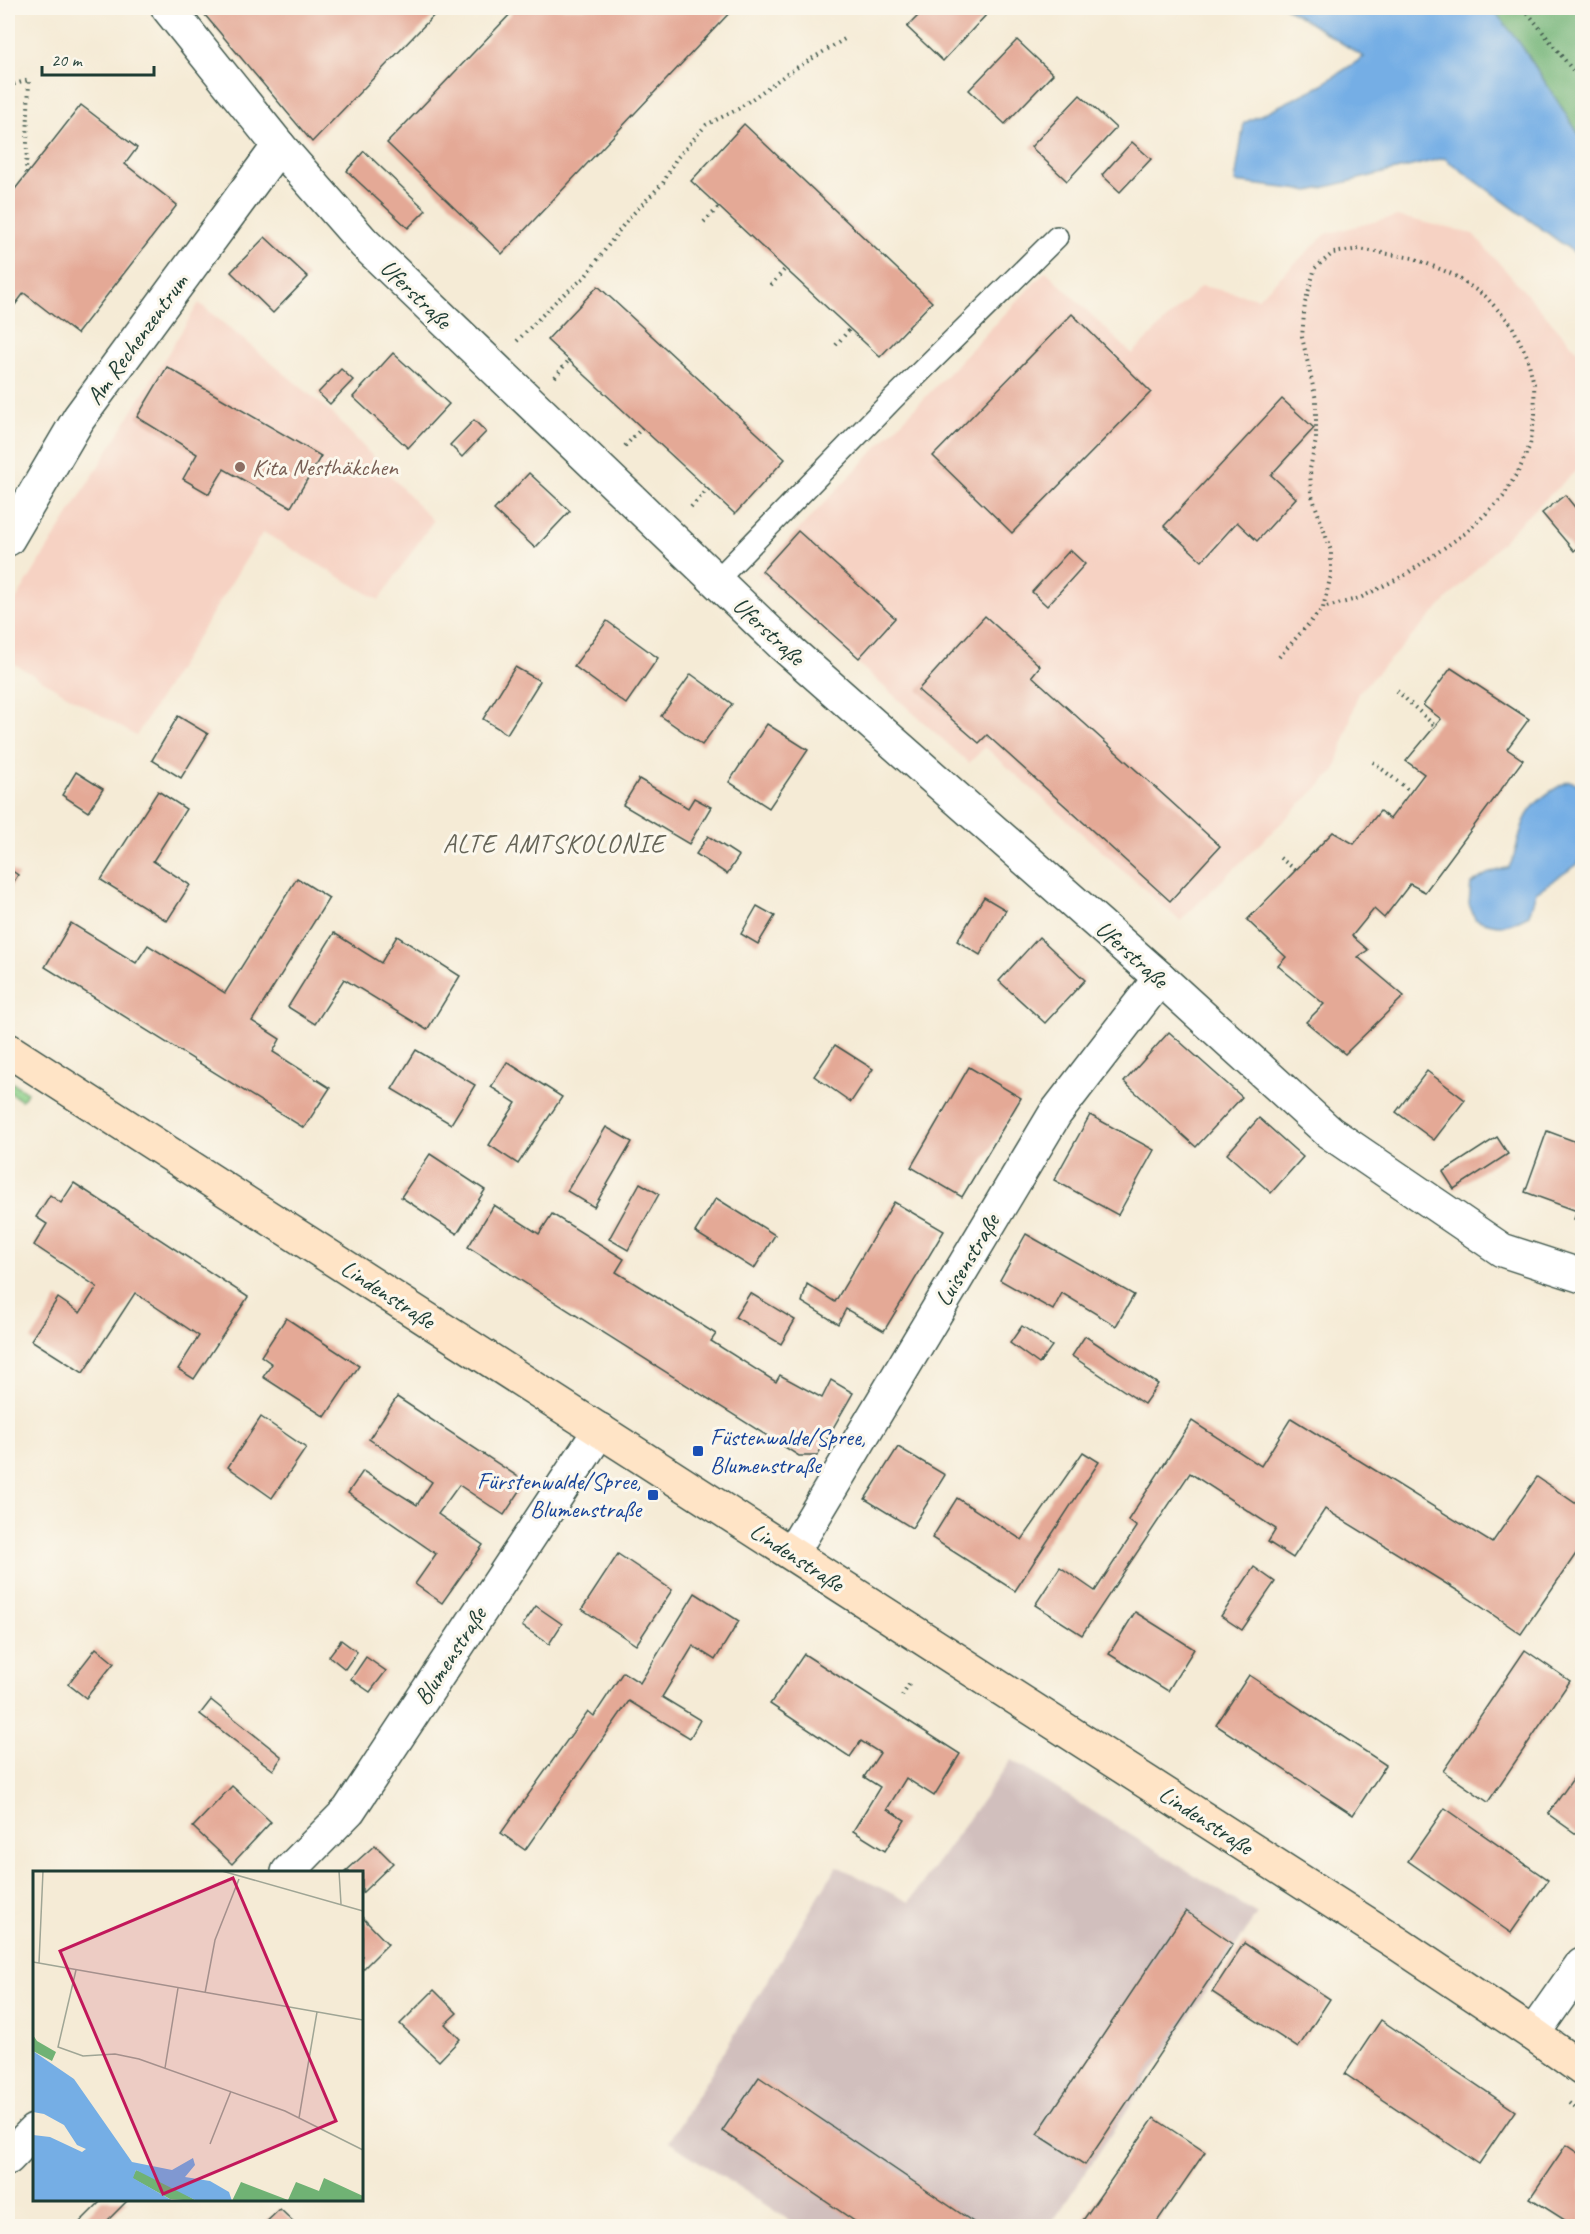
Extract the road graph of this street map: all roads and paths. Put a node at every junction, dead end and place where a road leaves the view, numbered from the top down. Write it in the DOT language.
graph roads {
  1 [pos="168,8"];
  2 [pos="1524,8"];
  3 [pos="848,37"];
  4 [pos="1582,82"];
  5 [pos="8,86"];
  6 [pos="279,146"];
  7 [pos="26,174"];
  8 [pos="719,207"];
  9 [pos="704,222"];
  10 [pos="1057,237"];
  11 [pos="785,269"];
  12 [pos="771,285"];
  13 [pos="849,330"];
  14 [pos="836,345"];
  15 [pos="492,367"];
  16 [pos="8,539"];
  17 [pos="716,581"];
  18 [pos="1323,608"];
  19 [pos="1279,657"];
  20 [pos="1397,691"];
  21 [pos="1435,726"];
  22 [pos="1373,762"];
  23 [pos="1411,792"];
  24 [pos="1280,858"];
  25 [pos="1296,870"];
  26 [pos="1160,978"];
  27 [pos="8,1050"];
  28 [pos="1582,1276"];
  29 [pos="600,1430"];
  30 [pos="792,1553"];
  31 [pos="910,1683"];
  32 [pos="902,1696"];
  33 [pos="289,1871"];
  34 [pos="1582,1964"];
  35 [pos="1533,2034"];
  36 [pos="1582,2069"];
  37 [pos="33,2132"];
  38 [pos="8,2158"];
  1 -- 6 [label="street, Uferstraße"];
  2 -- 4 [label="path"];
  3 -- 15 [label="path"];
  5 -- 7 [label="path"];
  6 -- 15 [label="street, Uferstraße"];
  6 -- 16 [label="street, Am Rechenzentrum"];
  8 -- 9 [label="path"];
  10 -- 17 [label="lane, Uferstraße"];
  11 -- 12 [label="path"];
  13 -- 14 [label="path"];
  15 -- 17 [label="street, Uferstraße"];
  17 -- 26 [label="street, Uferstraße"];
  18 -- 18 [label="path"];
  18 -- 19 [label="path"];
  20 -- 21 [label="path"];
  22 -- 23 [label="path"];
  24 -- 25 [label="path"];
  26 -- 28 [label="street, Uferstraße"];
  26 -- 30 [label="street, Luisenstraße"];
  27 -- 29 [label="street, Lindenstraße"];
  29 -- 30 [label="street, Lindenstraße"];
  29 -- 33 [label="street, Blumenstraße"];
  30 -- 35 [label="street, Lindenstraße"];
  31 -- 32 [label="path"];
  34 -- 35 [label="street"];
  35 -- 36 [label="street, Lindenstraße"];
  37 -- 38 [label="street"];
}
